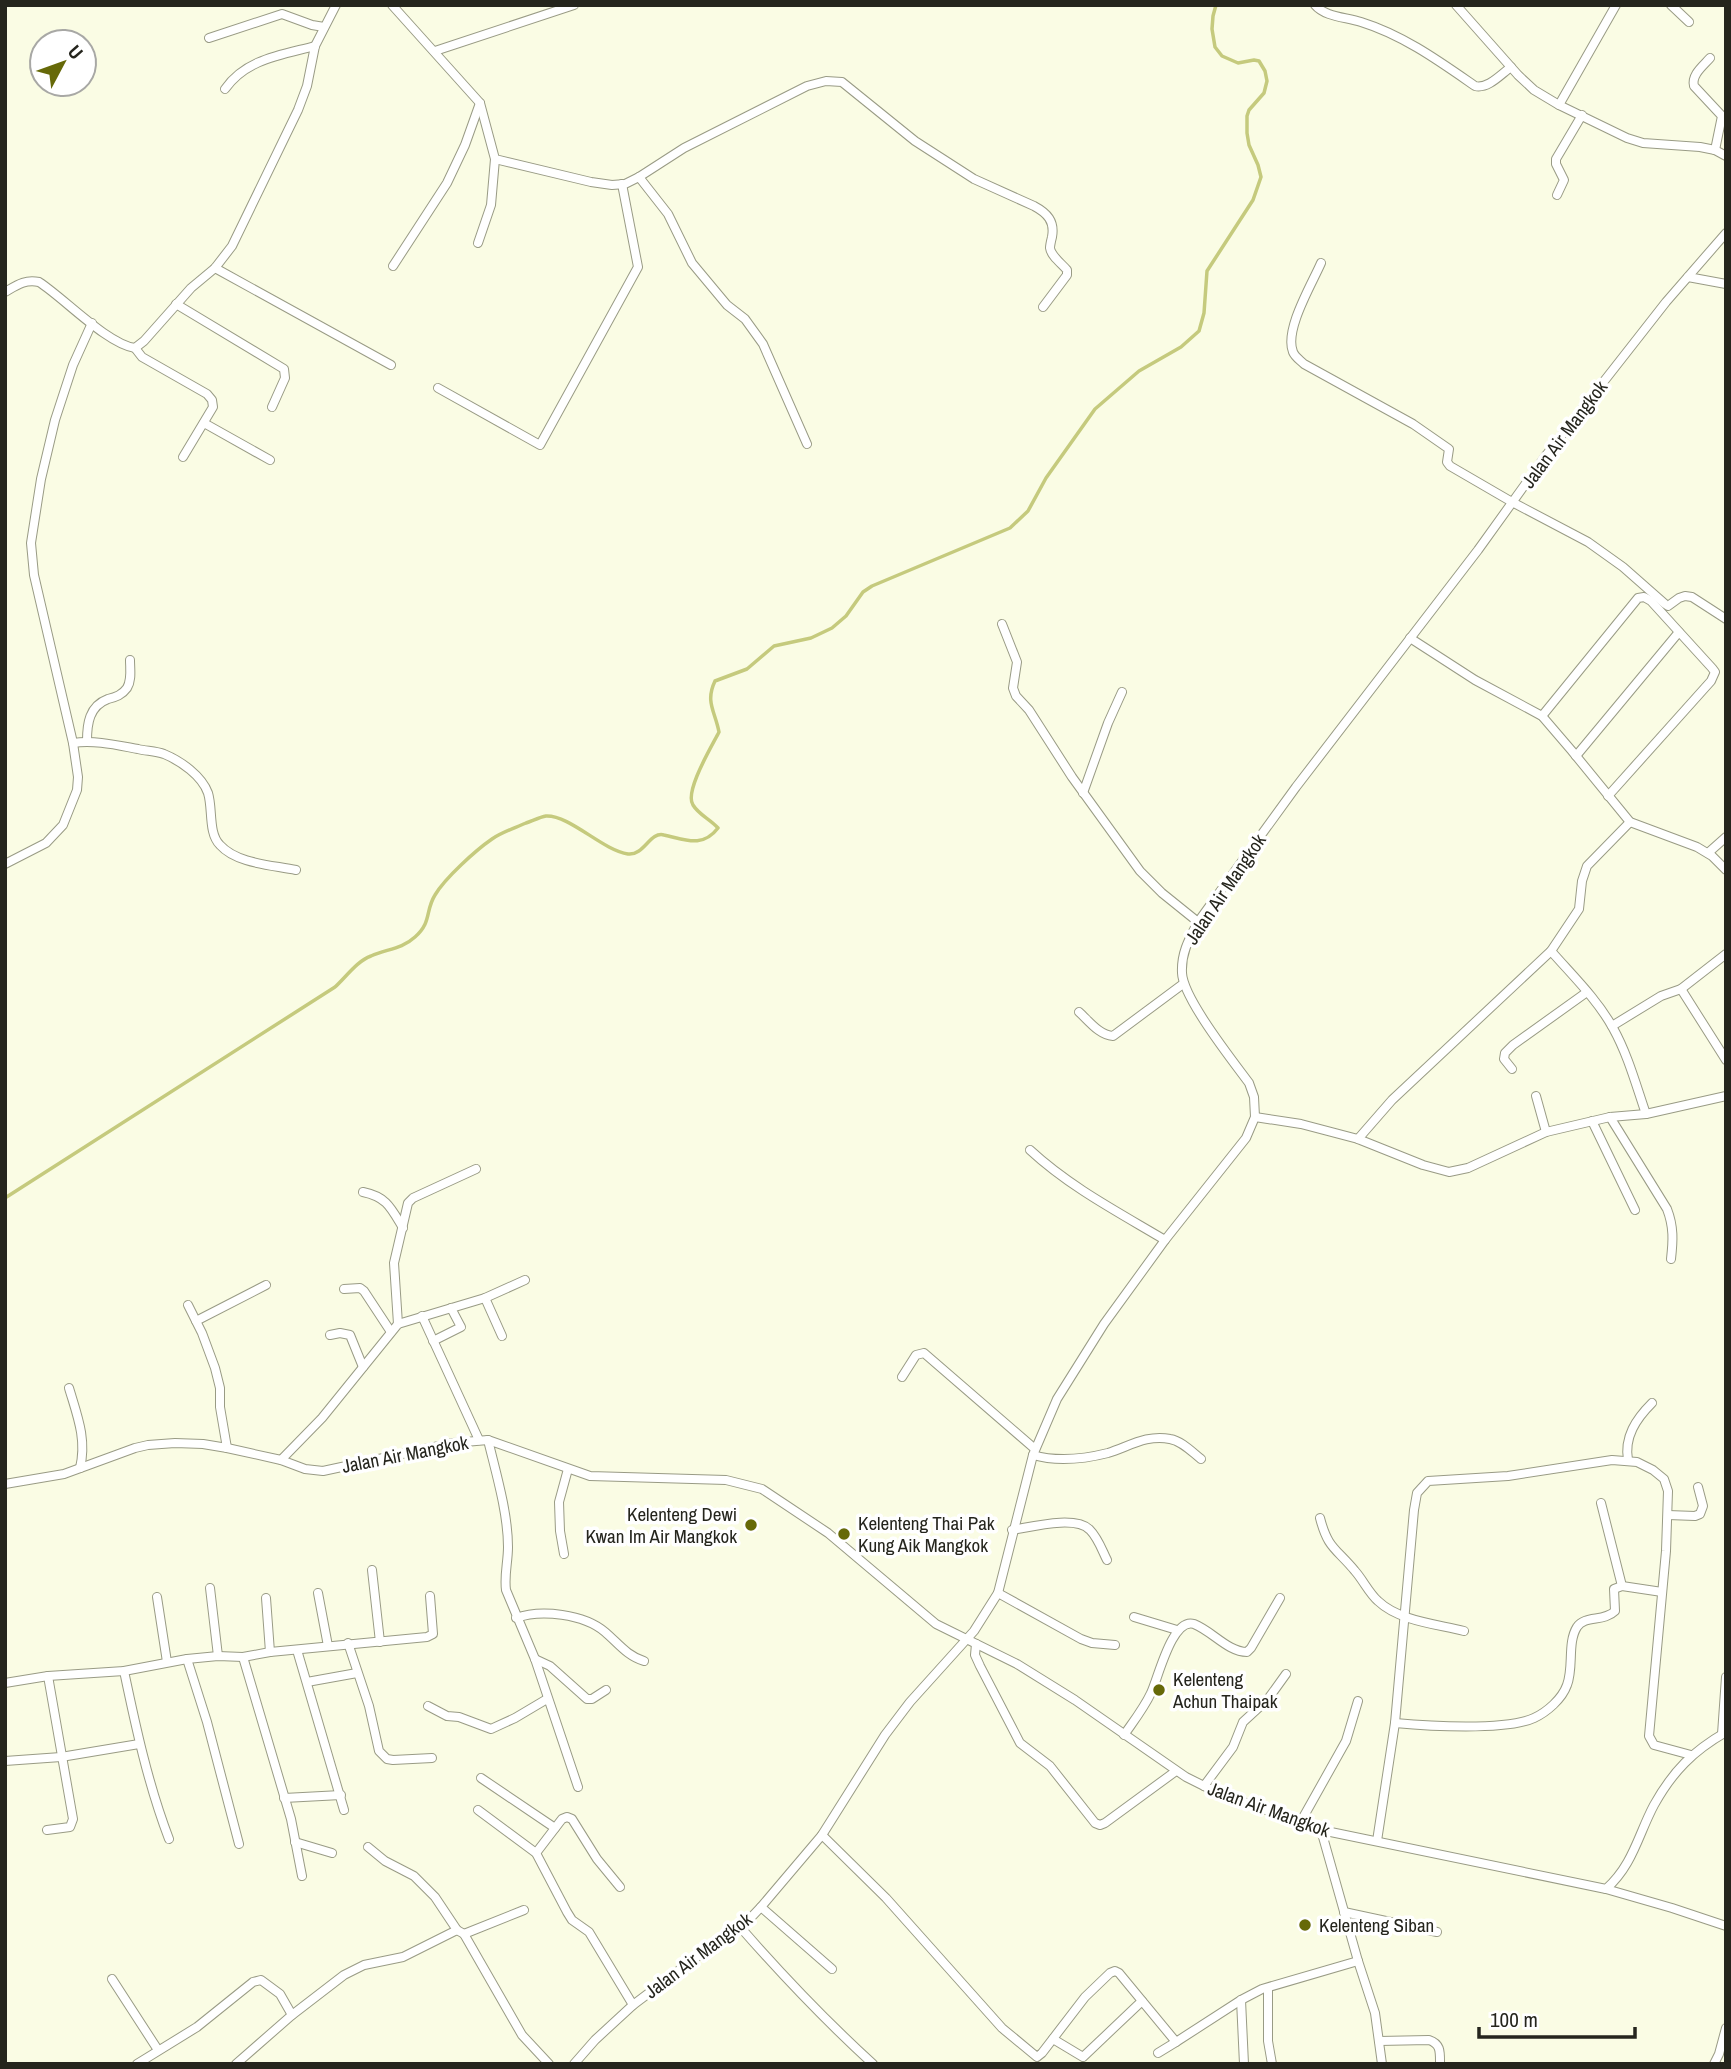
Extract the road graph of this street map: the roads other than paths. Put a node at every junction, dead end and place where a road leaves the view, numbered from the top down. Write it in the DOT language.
graph roads {
  1 [pos="336,5"];
  2 [pos="392,5"];
  3 [pos="574,5"];
  4 [pos="1315,5"];
  5 [pos="1335,5"];
  6 [pos="1456,5"];
  7 [pos="1616,5"];
  8 [pos="1671,5"];
  9 [pos="1325,12"];
  10 [pos="1689,22"];
  11 [pos="324,27"];
  12 [pos="209,38"];
  13 [pos="315,46"];
  14 [pos="435,51"];
  15 [pos="1710,58"];
  16 [pos="1511,67"];
  17 [pos="225,89"];
  18 [pos="480,103"];
  19 [pos="1559,105"];
  20 [pos="1582,115"];
  21 [pos="1715,150"];
  22 [pos="1726,156"];
  23 [pos="495,159"];
  24 [pos="639,177"];
  25 [pos="622,184"];
  26 [pos="1556,195"];
  27 [pos="1726,233"];
  28 [pos="478,243"];
  29 [pos="1321,262"];
  30 [pos="393,266"];
  31 [pos="215,268"];
  32 [pos="1688,276"];
  33 [pos="1726,284"];
  34 [pos="5,292"];
  35 [pos="176,304"];
  36 [pos="1043,307"];
  37 [pos="92,323"];
  38 [pos="135,348"];
  39 [pos="391,365"];
  40 [pos="438,388"];
  41 [pos="272,407"];
  42 [pos="204,423"];
  43 [pos="807,443"];
  44 [pos="183,457"];
  45 [pos="270,460"];
  46 [pos="1512,502"];
  47 [pos="1726,620"];
  48 [pos="1002,624"];
  49 [pos="1679,632"];
  50 [pos="1410,638"];
  51 [pos="130,660"];
  52 [pos="1122,692"];
  53 [pos="1542,716"];
  54 [pos="87,741"];
  55 [pos="73,743"];
  56 [pos="1576,756"];
  57 [pos="1083,793"];
  58 [pos="1608,796"];
  59 [pos="1630,822"];
  60 [pos="1726,836"];
  61 [pos="1708,853"];
  62 [pos="5,864"];
  63 [pos="296,870"];
  64 [pos="1726,870"];
  65 [pos="1198,922"];
  66 [pos="1551,951"];
  67 [pos="1726,954"];
  68 [pos="1184,984"];
  69 [pos="1681,989"];
  70 [pos="1587,992"];
  71 [pos="1079,1012"];
  72 [pos="1612,1026"];
  73 [pos="1726,1060"];
  74 [pos="1513,1069"];
  75 [pos="1536,1096"];
  76 [pos="1726,1096"];
  77 [pos="1646,1114"];
  78 [pos="1255,1117"];
  79 [pos="1610,1117"];
  80 [pos="1592,1121"];
  81 [pos="1546,1132"];
  82 [pos="1357,1139"];
  83 [pos="1030,1150"];
  84 [pos="476,1169"];
  85 [pos="363,1192"];
  86 [pos="1635,1210"];
  87 [pos="403,1227"];
  88 [pos="1165,1240"];
  89 [pos="1671,1259"];
  90 [pos="525,1280"];
  91 [pos="266,1285"];
  92 [pos="344,1289"];
  93 [pos="485,1298"];
  94 [pos="188,1305"];
  95 [pos="451,1308"];
  96 [pos="422,1317"];
  97 [pos="196,1321"];
  98 [pos="397,1324"];
  99 [pos="391,1332"];
  100 [pos="330,1335"];
  101 [pos="502,1336"];
  102 [pos="433,1341"];
  103 [pos="363,1367"];
  104 [pos="902,1377"];
  105 [pos="69,1388"];
  106 [pos="1652,1403"];
  107 [pos="484,1440"];
  108 [pos="227,1448"];
  109 [pos="1034,1452"];
  110 [pos="1201,1459"];
  111 [pos="281,1460"];
  112 [pos="1628,1460"];
  113 [pos="80,1468"];
  114 [pos="568,1469"];
  115 [pos="5,1483"];
  116 [pos="1698,1487"];
  117 [pos="1601,1503"];
  118 [pos="1668,1515"];
  119 [pos="1320,1518"];
  120 [pos="1013,1530"];
  121 [pos="564,1554"];
  122 [pos="1107,1560"];
  123 [pos="372,1570"];
  124 [pos="1622,1586"];
  125 [pos="210,1588"];
  126 [pos="1662,1592"];
  127 [pos="318,1593"];
  128 [pos="998,1593"];
  129 [pos="430,1596"];
  130 [pos="157,1597"];
  131 [pos="266,1598"];
  132 [pos="1280,1598"];
  133 [pos="1405,1616"];
  134 [pos="1134,1617"];
  135 [pos="516,1618"];
  136 [pos="1177,1630"];
  137 [pos="1464,1631"];
  138 [pos="967,1640"];
  139 [pos="380,1642"];
  140 [pos="348,1643"];
  141 [pos="976,1644"];
  142 [pos="1115,1645"];
  143 [pos="328,1646"];
  144 [pos="297,1650"];
  145 [pos="270,1652"];
  146 [pos="218,1656"];
  147 [pos="243,1657"];
  148 [pos="187,1659"];
  149 [pos="535,1659"];
  150 [pos="644,1661"];
  151 [pos="167,1662"];
  152 [pos="124,1671"];
  153 [pos="357,1673"];
  154 [pos="1286,1674"];
  155 [pos="48,1676"];
  156 [pos="1726,1677"];
  157 [pos="307,1682"];
  158 [pos="5,1683"];
  159 [pos="606,1690"];
  160 [pos="547,1699"];
  161 [pos="1358,1701"];
  162 [pos="428,1706"];
  163 [pos="1395,1723"];
  164 [pos="1724,1733"];
  165 [pos="1124,1735"];
  166 [pos="139,1744"];
  167 [pos="1691,1755"];
  168 [pos="61,1756"];
  169 [pos="432,1758"];
  170 [pos="5,1761"];
  171 [pos="1176,1770"];
  172 [pos="481,1778"];
  173 [pos="1204,1786"];
  174 [pos="578,1787"];
  175 [pos="341,1795"];
  176 [pos="284,1798"];
  177 [pos="344,1810"];
  178 [pos="478,1810"];
  179 [pos="1300,1823"];
  180 [pos="555,1828"];
  181 [pos="47,1830"];
  182 [pos="1321,1830"];
  183 [pos="822,1835"];
  184 [pos="169,1839"];
  185 [pos="295,1842"];
  186 [pos="1377,1842"];
  187 [pos="239,1844"];
  188 [pos="368,1847"];
  189 [pos="332,1853"];
  190 [pos="536,1853"];
  191 [pos="302,1876"];
  192 [pos="620,1888"];
  193 [pos="1606,1889"];
  194 [pos="761,1907"];
  195 [pos="524,1910"];
  196 [pos="1344,1912"];
  197 [pos="1726,1926"];
  198 [pos="741,1928"];
  199 [pos="461,1932"];
  200 [pos="1437,1932"];
  201 [pos="1358,1961"];
  202 [pos="832,1969"];
  203 [pos="113,1979"];
  204 [pos="1268,1988"];
  205 [pos="1241,2000"];
  206 [pos="1142,2001"];
  207 [pos="633,2004"];
  208 [pos="292,2015"];
  209 [pos="1726,2028"];
  210 [pos="1053,2039"];
  211 [pos="1379,2041"];
  212 [pos="1176,2042"];
  213 [pos="158,2050"];
  214 [pos="1158,2053"];
  215 [pos="1719,2054"];
  216 [pos="137,2064"];
  217 [pos="236,2064"];
  218 [pos="549,2064"];
  219 [pos="574,2064"];
  220 [pos="873,2064"];
  221 [pos="1244,2064"];
  222 [pos="1272,2064"];
  223 [pos="1382,2064"];
  224 [pos="1440,2064"];
  225 [pos="1714,2064"];
  226 [pos="1722,2064"];
  1 -- 11 [label="street"];
  2 -- 14 [label="street"];
  3 -- 14 [label="street"];
  4 -- 9 [label="street"];
  5 -- 9 [label="street"];
  6 -- 16 [label="street"];
  7 -- 19 [label="street"];
  8 -- 10 [label="street"];
  9 -- 16 [label="street"];
  11 -- 12 [label="street"];
  11 -- 13 [label="street"];
  13 -- 17 [label="street"];
  13 -- 31 [label="street"];
  14 -- 18 [label="street"];
  15 -- 21 [label="street"];
  16 -- 19 [label="street"];
  18 -- 23 [label="street"];
  18 -- 30 [label="street"];
  19 -- 20 [label="street"];
  20 -- 21 [label="street"];
  20 -- 26 [label="street"];
  21 -- 22 [label="street"];
  23 -- 25 [label="street"];
  23 -- 28 [label="street"];
  24 -- 25 [label="street"];
  24 -- 36 [label="street"];
  24 -- 43 [label="street"];
  25 -- 40 [label="street"];
  27 -- 32 [label="street, Jalan Air Mangkok"];
  29 -- 46 [label="street"];
  31 -- 35 [label="street"];
  31 -- 39 [label="street"];
  32 -- 33 [label="street"];
  32 -- 46 [label="street, Jalan Air Mangkok"];
  34 -- 37 [label="street"];
  35 -- 38 [label="street"];
  35 -- 41 [label="street"];
  37 -- 38 [label="street"];
  37 -- 55 [label="street"];
  38 -- 42 [label="street"];
  42 -- 44 [label="street"];
  42 -- 45 [label="street"];
  46 -- 47 [label="street"];
  46 -- 50 [label="street, Jalan Air Mangkok"];
  48 -- 57 [label="street"];
  49 -- 53 [label="street"];
  49 -- 56 [label="street"];
  49 -- 58 [label="street"];
  50 -- 53 [label="street"];
  50 -- 65 [label="street, Jalan Air Mangkok"];
  51 -- 54 [label="street"];
  52 -- 57 [label="street"];
  53 -- 56 [label="street"];
  54 -- 55 [label="street"];
  54 -- 63 [label="street"];
  55 -- 62 [label="street"];
  56 -- 58 [label="street"];
  57 -- 65 [label="street"];
  58 -- 59 [label="street"];
  59 -- 61 [label="street"];
  59 -- 66 [label="street"];
  60 -- 61 [label="street"];
  61 -- 64 [label="street"];
  65 -- 68 [label="street, Jalan Air Mangkok"];
  66 -- 70 [label="street"];
  66 -- 82 [label="street"];
  67 -- 69 [label="street"];
  68 -- 71 [label="street"];
  68 -- 78 [label="street"];
  69 -- 72 [label="street"];
  69 -- 73 [label="street"];
  70 -- 72 [label="street"];
  70 -- 74 [label="street"];
  72 -- 77 [label="street"];
  75 -- 81 [label="street"];
  76 -- 77 [label="street"];
  77 -- 79 [label="street"];
  78 -- 82 [label="street"];
  78 -- 88 [label="street, Jalan Air Mangkok"];
  79 -- 80 [label="street"];
  79 -- 89 [label="street"];
  80 -- 81 [label="street"];
  80 -- 86 [label="street"];
  81 -- 82 [label="street"];
  83 -- 88 [label="street"];
  84 -- 87 [label="street"];
  85 -- 87 [label="street"];
  87 -- 98 [label="street"];
  88 -- 109 [label="street, Jalan Air Mangkok"];
  90 -- 93 [label="street"];
  91 -- 97 [label="street"];
  92 -- 99 [label="street"];
  93 -- 95 [label="street"];
  93 -- 101 [label="street"];
  94 -- 97 [label="street"];
  95 -- 96 [label="street"];
  95 -- 102 [label="street"];
  96 -- 98 [label="street"];
  96 -- 102 [label="street"];
  97 -- 108 [label="street"];
  98 -- 99 [label="street"];
  99 -- 103 [label="street"];
  100 -- 103 [label="street"];
  102 -- 107 [label="street"];
  103 -- 111 [label="street"];
  104 -- 109 [label="street"];
  105 -- 113 [label="street"];
  106 -- 112 [label="street"];
  107 -- 111 [label="street, Jalan Air Mangkok"];
  107 -- 114 [label="street, Jalan Air Mangkok"];
  107 -- 135 [label="street"];
  108 -- 111 [label="street, Jalan Air Mangkok"];
  108 -- 113 [label="street, Jalan Air Mangkok"];
  109 -- 110 [label="street"];
  109 -- 120 [label="street, Jalan Air Mangkok"];
  112 -- 118 [label="street"];
  112 -- 133 [label="street"];
  113 -- 115 [label="street, Jalan Air Mangkok"];
  114 -- 121 [label="street"];
  114 -- 138 [label="street, Jalan Air Mangkok"];
  116 -- 118 [label="street"];
  117 -- 124 [label="street"];
  118 -- 126 [label="street"];
  119 -- 133 [label="street"];
  120 -- 122 [label="street"];
  120 -- 128 [label="street, Jalan Air Mangkok"];
  123 -- 139 [label="street"];
  124 -- 126 [label="street"];
  124 -- 163 [label="street"];
  125 -- 146 [label="street"];
  126 -- 167 [label="street"];
  127 -- 143 [label="street"];
  128 -- 138 [label="street, Jalan Air Mangkok"];
  128 -- 142 [label="street"];
  129 -- 139 [label="street"];
  130 -- 151 [label="street"];
  131 -- 145 [label="street"];
  132 -- 136 [label="street"];
  133 -- 137 [label="street"];
  133 -- 163 [label="street"];
  134 -- 136 [label="street"];
  135 -- 149 [label="street"];
  135 -- 150 [label="street"];
  136 -- 165 [label="street"];
  138 -- 141 [label="street, Jalan Air Mangkok"];
  138 -- 183 [label="street, Jalan Air Mangkok"];
  139 -- 140 [label="street"];
  140 -- 143 [label="street"];
  140 -- 153 [label="street"];
  141 -- 165 [label="street, Jalan Air Mangkok"];
  141 -- 171 [label="street"];
  143 -- 144 [label="street"];
  144 -- 145 [label="street"];
  144 -- 157 [label="street"];
  145 -- 147 [label="street"];
  146 -- 147 [label="street"];
  146 -- 148 [label="street"];
  147 -- 176 [label="street"];
  148 -- 151 [label="street"];
  148 -- 187 [label="street"];
  149 -- 159 [label="street"];
  149 -- 160 [label="street"];
  151 -- 152 [label="street"];
  152 -- 155 [label="street"];
  152 -- 166 [label="street"];
  153 -- 157 [label="street"];
  153 -- 169 [label="street"];
  154 -- 173 [label="street"];
  155 -- 158 [label="street"];
  155 -- 168 [label="street"];
  156 -- 164 [label="street"];
  157 -- 175 [label="street"];
  160 -- 162 [label="street"];
  160 -- 174 [label="street"];
  161 -- 179 [label="street"];
  163 -- 186 [label="street"];
  164 -- 167 [label="street"];
  165 -- 171 [label="street, Jalan Air Mangkok"];
  166 -- 168 [label="street"];
  166 -- 184 [label="street"];
  167 -- 193 [label="street"];
  168 -- 170 [label="street"];
  168 -- 181 [label="street"];
  171 -- 173 [label="street, Jalan Air Mangkok"];
  172 -- 180 [label="street"];
  173 -- 179 [label="street, Jalan Air Mangkok"];
  175 -- 176 [label="street"];
  175 -- 177 [label="street"];
  176 -- 185 [label="street"];
  178 -- 190 [label="street"];
  179 -- 182 [label="street, Jalan Air Mangkok"];
  180 -- 190 [label="street"];
  180 -- 192 [label="street"];
  182 -- 186 [label="street, Jalan Air Mangkok"];
  182 -- 196 [label="street"];
  183 -- 194 [label="street, Jalan Air Mangkok"];
  183 -- 210 [label="street"];
  185 -- 189 [label="street"];
  185 -- 191 [label="street"];
  186 -- 193 [label="street, Jalan Air Mangkok"];
  188 -- 199 [label="street"];
  190 -- 207 [label="street"];
  193 -- 197 [label="street, Jalan Air Mangkok"];
  194 -- 198 [label="street, Jalan Air Mangkok"];
  194 -- 202 [label="street"];
  195 -- 199 [label="street"];
  196 -- 200 [label="street"];
  196 -- 201 [label="street"];
  198 -- 207 [label="street, Jalan Air Mangkok"];
  198 -- 220 [label="street"];
  199 -- 208 [label="street"];
  199 -- 218 [label="street"];
  201 -- 204 [label="street"];
  201 -- 211 [label="street"];
  203 -- 213 [label="street"];
  204 -- 205 [label="street"];
  204 -- 222 [label="street"];
  205 -- 212 [label="street"];
  205 -- 221 [label="street"];
  206 -- 210 [label="street"];
  206 -- 210 [label="street"];
  206 -- 212 [label="street"];
  207 -- 219 [label="street, Jalan Air Mangkok"];
  208 -- 213 [label="street"];
  208 -- 217 [label="street"];
  209 -- 215 [label="street"];
  211 -- 223 [label="street"];
  211 -- 224 [label="street"];
  212 -- 214 [label="street"];
  213 -- 216 [label="street"];
  215 -- 225 [label="street"];
  215 -- 226 [label="street"];
}
